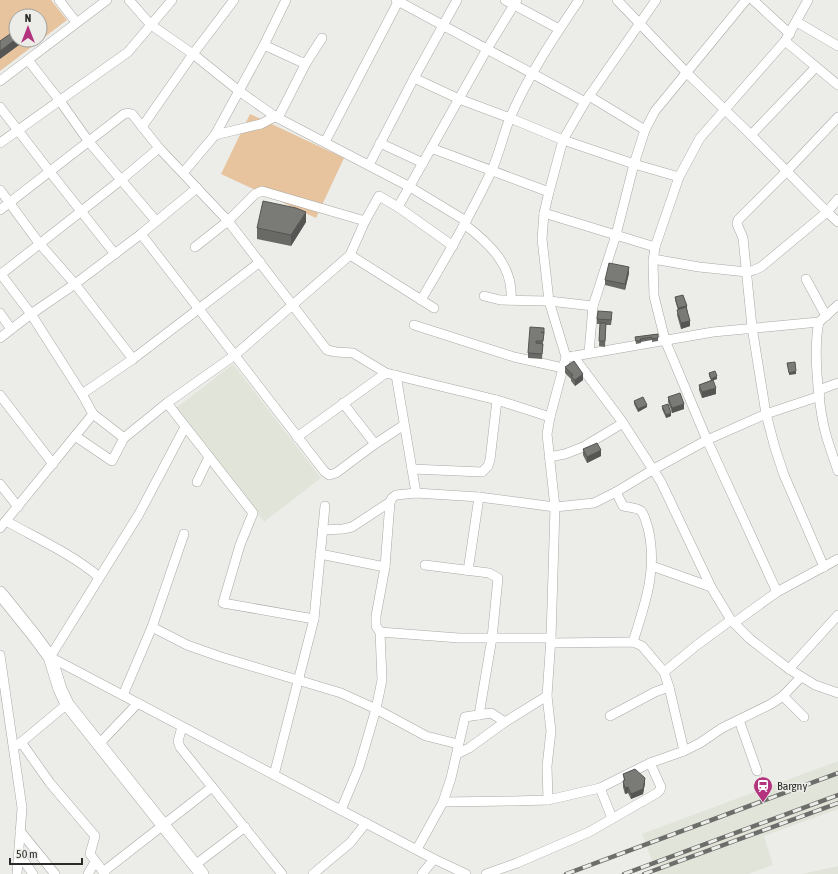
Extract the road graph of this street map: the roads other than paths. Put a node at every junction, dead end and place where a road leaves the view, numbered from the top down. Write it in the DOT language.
graph roads {
  1 [pos="59,0"];
  2 [pos="106,0"];
  3 [pos="129,0"];
  4 [pos="172,0"];
  5 [pos="234,0"];
  6 [pos="286,0"];
  7 [pos="457,0"];
  8 [pos="505,0"];
  9 [pos="579,0"];
  10 [pos="617,0"];
  11 [pos="656,0"];
  12 [pos="746,0"];
  13 [pos="753,0"];
  14 [pos="808,0"];
  15 [pos="398,1"];
  16 [pos="515,2"];
  17 [pos="76,22"];
  18 [pos="640,22"];
  19 [pos="797,22"];
  20 [pos="151,25"];
  21 [pos="443,26"];
  22 [pos="559,29"];
  23 [pos="322,38"];
  24 [pos="788,38"];
  25 [pos="264,45"];
  26 [pos="838,46"];
  27 [pos="487,49"];
  28 [pos="193,54"];
  29 [pos="28,60"];
  30 [pos="306,63"];
  31 [pos="816,66"];
  32 [pos="686,72"];
  33 [pos="532,74"];
  34 [pos="414,78"];
  35 [pos="0,81"];
  36 [pos="838,85"];
  37 [pos="239,91"];
  38 [pos="459,99"];
  39 [pos="587,99"];
  40 [pos="60,101"];
  41 [pos="0,107"];
  42 [pos="726,110"];
  43 [pos="276,117"];
  44 [pos="838,117"];
  45 [pos="510,118"];
  46 [pos="142,127"];
  47 [pos="18,130"];
  48 [pos="645,130"];
  49 [pos="215,135"];
  50 [pos="751,135"];
  51 [pos="563,140"];
  52 [pos="89,142"];
  53 [pos="325,142"];
  54 [pos="0,143"];
  55 [pos="380,143"];
  56 [pos="159,148"];
  57 [pos="432,148"];
  58 [pos="423,163"];
  59 [pos="634,164"];
  60 [pos="369,165"];
  61 [pos="492,171"];
  62 [pos="787,171"];
  63 [pos="50,172"];
  64 [pos="183,173"];
  65 [pos="679,176"];
  66 [pos="121,180"];
  67 [pos="410,187"];
  68 [pos="197,188"];
  69 [pos="0,190"];
  70 [pos="549,192"];
  71 [pos="838,199"];
  72 [pos="10,203"];
  73 [pos="398,207"];
  74 [pos="0,210"];
  75 [pos="81,211"];
  76 [pos="827,212"];
  77 [pos="544,213"];
  78 [pos="156,221"];
  79 [pos="228,221"];
  80 [pos="365,221"];
  81 [pos="465,222"];
  82 [pos="838,222"];
  83 [pos="141,234"];
  84 [pos="616,235"];
  85 [pos="39,243"];
  86 [pos="453,246"];
  87 [pos="195,247"];
  88 [pos="655,247"];
  89 [pos="115,254"];
  90 [pos="350,255"];
  91 [pos="653,259"];
  92 [pos="260,262"];
  93 [pos="747,272"];
  94 [pos="0,274"];
  95 [pos="806,279"];
  96 [pos="75,284"];
  97 [pos="484,296"];
  98 [pos="421,300"];
  99 [pos="511,300"];
  100 [pos="550,301"];
  101 [pos="293,305"];
  102 [pos="838,305"];
  103 [pos="592,306"];
  104 [pos="198,308"];
  105 [pos="434,308"];
  106 [pos="0,313"];
  107 [pos="31,314"];
  108 [pos="823,319"];
  109 [pos="414,325"];
  110 [pos="752,327"];
  111 [pos="11,329"];
  112 [pos="0,338"];
  113 [pos="665,340"];
  114 [pos="589,353"];
  115 [pos="235,355"];
  116 [pos="569,357"];
  117 [pos="132,359"];
  118 [pos="563,368"];
  119 [pos="386,373"];
  120 [pos="396,375"];
  121 [pos="838,383"];
  122 [pos="819,393"];
  123 [pos="82,394"];
  124 [pos="497,400"];
  125 [pos="2,401"];
  126 [pos="167,403"];
  127 [pos="343,403"];
  128 [pos="93,414"];
  129 [pos="766,414"];
  130 [pos="550,417"];
  131 [pos="623,423"];
  132 [pos="404,426"];
  133 [pos="185,427"];
  134 [pos="75,436"];
  135 [pos="297,437"];
  136 [pos="124,438"];
  137 [pos="707,440"];
  138 [pos="375,444"];
  139 [pos="209,457"];
  140 [pos="550,457"];
  141 [pos="53,464"];
  142 [pos="412,469"];
  143 [pos="654,469"];
  144 [pos="838,471"];
  145 [pos="197,482"];
  146 [pos="0,484"];
  147 [pos="616,492"];
  148 [pos="416,494"];
  149 [pos="479,497"];
  150 [pos="390,502"];
  151 [pos="325,506"];
  152 [pos="18,507"];
  153 [pos="555,507"];
  154 [pos="3,524"];
  155 [pos="322,530"];
  156 [pos="184,534"];
  157 [pos="320,554"];
  158 [pos="838,559"];
  159 [pos="425,565"];
  160 [pos="652,566"];
  161 [pos="385,567"];
  162 [pos="824,567"];
  163 [pos="468,571"];
  164 [pos="99,577"];
  165 [pos="711,587"];
  166 [pos="777,592"];
  167 [pos="0,593"];
  168 [pos="838,615"];
  169 [pos="314,619"];
  170 [pos="733,621"];
  171 [pos="152,627"];
  172 [pos="380,632"];
  173 [pos="492,638"];
  174 [pos="551,641"];
  175 [pos="633,642"];
  176 [pos="0,655"];
  177 [pos="50,657"];
  178 [pos="789,669"];
  179 [pos="664,672"];
  180 [pos="801,677"];
  181 [pos="298,680"];
  182 [pos="669,687"];
  183 [pos="838,693"];
  184 [pos="123,695"];
  185 [pos="547,696"];
  186 [pos="784,696"];
  187 [pos="138,703"];
  188 [pos="68,704"];
  189 [pos="376,709"];
  190 [pos="479,714"];
  191 [pos="610,716"];
  192 [pos="804,717"];
  193 [pos="739,720"];
  194 [pos="505,722"];
  195 [pos="182,727"];
  196 [pos="21,742"];
  197 [pos="99,744"];
  198 [pos="13,749"];
  199 [pos="458,749"];
  200 [pos="684,751"];
  201 [pos="650,764"];
  202 [pos="757,771"];
  203 [pos="274,775"];
  204 [pos="212,787"];
  205 [pos="600,788"];
  206 [pos="548,800"];
  207 [pos="443,802"];
  208 [pos="341,810"];
  209 [pos="612,818"];
  210 [pos="366,823"];
  211 [pos="163,824"];
  212 [pos="244,827"];
  213 [pos="20,831"];
  214 [pos="417,849"];
  215 [pos="19,854"];
  216 [pos="434,859"];
  217 [pos="95,862"];
  218 [pos="198,871"];
  219 [pos="104,873"];
  220 [pos="17,874"];
  221 [pos="33,874"];
  222 [pos="55,874"];
  223 [pos="88,874"];
  224 [pos="282,874"];
  225 [pos="313,874"];
  226 [pos="422,874"];
  227 [pos="466,874"];
  228 [pos="486,874"];
  1 -- 17 [label="street"];
  2 -- 17 [label="street"];
  3 -- 20 [label="street"];
  4 -- 20 [label="street"];
  5 -- 28 [label="street"];
  6 -- 25 [label="street"];
  7 -- 21 [label="street"];
  8 -- 16 [label="street"];
  9 -- 22 [label="street"];
  10 -- 18 [label="street"];
  11 -- 18 [label="street"];
  12 -- 32 [label="street"];
  13 -- 24 [label="street"];
  14 -- 19 [label="street"];
  15 -- 21 [label="street"];
  15 -- 53 [label="street"];
  16 -- 22 [label="street"];
  16 -- 27 [label="street"];
  17 -- 29 [label="street"];
  18 -- 32 [label="street"];
  18 -- 39 [label="street"];
  19 -- 24 [label="street"];
  19 -- 26 [label="street"];
  20 -- 28 [label="street"];
  20 -- 40 [label="street"];
  21 -- 27 [label="street"];
  21 -- 34 [label="street"];
  22 -- 33 [label="street"];
  23 -- 30 [label="street"];
  24 -- 31 [label="street"];
  24 -- 42 [label="street"];
  25 -- 30 [label="street"];
  25 -- 37 [label="street"];
  27 -- 33 [label="street"];
  27 -- 38 [label="street"];
  28 -- 37 [label="street"];
  28 -- 46 [label="street"];
  29 -- 35 [label="street"];
  29 -- 40 [label="street"];
  30 -- 43 [label="street"];
  31 -- 36 [label="street"];
  31 -- 50 [label="street"];
  32 -- 42 [label="street"];
  32 -- 48 [label="street"];
  33 -- 39 [label="street"];
  33 -- 45 [label="street"];
  34 -- 38 [label="street"];
  34 -- 55 [label="street"];
  37 -- 43 [label="street"];
  37 -- 49 [label="street"];
  38 -- 45 [label="street"];
  38 -- 57 [label="street"];
  39 -- 48 [label="street"];
  39 -- 51 [label="street"];
  40 -- 47 [label="street"];
  40 -- 52 [label="street"];
  41 -- 47 [label="street"];
  42 -- 50 [label="street"];
  42 -- 65 [label="street"];
  43 -- 49 [label="street"];
  43 -- 53 [label="street"];
  44 -- 62 [label="street"];
  45 -- 51 [label="street"];
  45 -- 61 [label="street"];
  46 -- 52 [label="street"];
  46 -- 56 [label="street"];
  47 -- 54 [label="street"];
  47 -- 63 [label="street"];
  48 -- 59 [label="street"];
  49 -- 64 [label="street"];
  50 -- 62 [label="street"];
  51 -- 59 [label="street"];
  51 -- 70 [label="street"];
  52 -- 63 [label="street"];
  52 -- 66 [label="street"];
  53 -- 60 [label="street"];
  55 -- 58 [label="street"];
  55 -- 60 [label="street"];
  56 -- 64 [label="street"];
  56 -- 66 [label="street"];
  57 -- 58 [label="street"];
  57 -- 61 [label="street"];
  58 -- 67 [label="street"];
  59 -- 65 [label="street"];
  59 -- 84 [label="street"];
  60 -- 67 [label="street"];
  61 -- 70 [label="street"];
  61 -- 81 [label="street"];
  62 -- 76 [label="street"];
  62 -- 93 [label="street"];
  63 -- 72 [label="street"];
  63 -- 75 [label="street"];
  64 -- 68 [label="street"];
  65 -- 88 [label="street"];
  66 -- 75 [label="street"];
  66 -- 78 [label="street"];
  67 -- 73 [label="street"];
  67 -- 81 [label="street"];
  68 -- 78 [label="street"];
  68 -- 79 [label="street"];
  69 -- 72 [label="street"];
  70 -- 77 [label="street"];
  71 -- 76 [label="street"];
  72 -- 74 [label="street"];
  72 -- 85 [label="street"];
  73 -- 80 [label="street"];
  73 -- 86 [label="street"];
  75 -- 85 [label="street"];
  75 -- 89 [label="street"];
  76 -- 82 [label="street"];
  76 -- 93 [label="street"];
  77 -- 84 [label="street"];
  77 -- 100 [label="street"];
  78 -- 83 [label="street"];
  79 -- 80 [label="street"];
  79 -- 87 [label="street"];
  79 -- 92 [label="street"];
  80 -- 90 [label="street"];
  81 -- 86 [label="street"];
  81 -- 99 [label="street"];
  83 -- 89 [label="street"];
  83 -- 104 [label="street"];
  84 -- 88 [label="street"];
  84 -- 103 [label="street"];
  85 -- 94 [label="street"];
  85 -- 96 [label="street"];
  86 -- 98 [label="street"];
  88 -- 91 [label="street"];
  89 -- 96 [label="street"];
  90 -- 98 [label="street"];
  90 -- 101 [label="street"];
  91 -- 93 [label="street"];
  91 -- 113 [label="street"];
  92 -- 101 [label="street"];
  92 -- 104 [label="street"];
  93 -- 110 [label="street"];
  94 -- 107 [label="street"];
  95 -- 108 [label="street"];
  96 -- 107 [label="street"];
  96 -- 117 [label="street"];
  97 -- 99 [label="street"];
  98 -- 105 [label="street"];
  99 -- 100 [label="street"];
  100 -- 103 [label="street"];
  100 -- 116 [label="street"];
  101 -- 115 [label="street"];
  101 -- 119 [label="street"];
  102 -- 108 [label="street"];
  103 -- 114 [label="street"];
  104 -- 115 [label="street"];
  104 -- 117 [label="street"];
  106 -- 111 [label="street"];
  107 -- 111 [label="street"];
  107 -- 123 [label="street"];
  108 -- 110 [label="street"];
  108 -- 122 [label="street"];
  109 -- 118 [label="street"];
  110 -- 113 [label="street"];
  110 -- 129 [label="street"];
  111 -- 112 [label="street"];
  113 -- 114 [label="street"];
  113 -- 137 [label="street"];
  114 -- 116 [label="street"];
  115 -- 126 [label="street"];
  115 -- 135 [label="street"];
  116 -- 118 [label="street"];
  116 -- 131 [label="street"];
  117 -- 123 [label="street"];
  118 -- 130 [label="street"];
  119 -- 120 [label="street"];
  119 -- 127 [label="street"];
  120 -- 124 [label="street"];
  120 -- 132 [label="street"];
  121 -- 122 [label="street"];
  122 -- 129 [label="street"];
  122 -- 144 [label="street"];
  123 -- 128 [label="street"];
  124 -- 130 [label="street"];
  124 -- 142 [label="street"];
  125 -- 141 [label="street"];
  126 -- 133 [label="street"];
  126 -- 136 [label="street"];
  127 -- 135 [label="street"];
  127 -- 138 [label="street"];
  128 -- 134 [label="street"];
  128 -- 136 [label="street"];
  129 -- 137 [label="street"];
  129 -- 162 [label="street"];
  130 -- 140 [label="street"];
  131 -- 140 [label="street"];
  131 -- 143 [label="street"];
  132 -- 138 [label="street"];
  132 -- 142 [label="street"];
  133 -- 139 [label="street"];
  133 -- 164 [label="street"];
  134 -- 136 [label="street"];
  134 -- 141 [label="street"];
  135 -- 138 [label="street"];
  137 -- 143 [label="street"];
  137 -- 166 [label="street"];
  139 -- 145 [label="street"];
  139 -- 169 [label="street"];
  140 -- 153 [label="street"];
  141 -- 152 [label="street"];
  142 -- 148 [label="street"];
  143 -- 147 [label="street"];
  143 -- 165 [label="street"];
  146 -- 152 [label="street"];
  147 -- 153 [label="street"];
  147 -- 160 [label="street"];
  148 -- 149 [label="street"];
  148 -- 150 [label="street"];
  149 -- 153 [label="street"];
  149 -- 163 [label="street"];
  150 -- 155 [label="street"];
  150 -- 161 [label="street"];
  151 -- 155 [label="street"];
  152 -- 154 [label="street"];
  153 -- 174 [label="street"];
  154 -- 164 [label="street"];
  155 -- 157 [label="street"];
  156 -- 171 [label="street"];
  157 -- 161 [label="street"];
  157 -- 169 [label="street"];
  158 -- 162 [label="street"];
  159 -- 163 [label="street"];
  160 -- 165 [label="street"];
  160 -- 175 [label="street"];
  161 -- 172 [label="street"];
  162 -- 166 [label="street"];
  163 -- 173 [label="street"];
  164 -- 177 [label="street"];
  165 -- 170 [label="street"];
  166 -- 170 [label="street"];
  167 -- 177 [label="street"];
  168 -- 178 [label="street"];
  169 -- 181 [label="street"];
  170 -- 178 [label="street"];
  170 -- 179 [label="street"];
  171 -- 181 [label="street"];
  171 -- 184 [label="street"];
  172 -- 173 [label="street"];
  172 -- 189 [label="street"];
  173 -- 174 [label="street"];
  173 -- 190 [label="street"];
  174 -- 175 [label="street"];
  174 -- 185 [label="street"];
  175 -- 179 [label="street"];
  176 -- 198 [label="street"];
  177 -- 184 [label="street"];
  177 -- 188 [label="street"];
  178 -- 180 [label="street"];
  179 -- 182 [label="street"];
  180 -- 183 [label="street"];
  180 -- 186 [label="street"];
  181 -- 189 [label="street"];
  181 -- 203 [label="street"];
  182 -- 191 [label="street"];
  182 -- 200 [label="street"];
  184 -- 187 [label="street"];
  185 -- 194 [label="street"];
  185 -- 206 [label="street"];
  186 -- 192 [label="street"];
  186 -- 193 [label="street"];
  187 -- 195 [label="street"];
  187 -- 197 [label="street"];
  188 -- 196 [label="street"];
  188 -- 197 [label="street"];
  189 -- 199 [label="street"];
  189 -- 208 [label="street"];
  190 -- 194 [label="street"];
  190 -- 199 [label="street"];
  193 -- 200 [label="street"];
  193 -- 202 [label="street"];
  194 -- 199 [label="street"];
  195 -- 203 [label="street"];
  195 -- 204 [label="street"];
  196 -- 198 [label="street"];
  196 -- 217 [label="street"];
  197 -- 211 [label="street"];
  198 -- 213 [label="street"];
  199 -- 207 [label="street"];
  200 -- 201 [label="street"];
  201 -- 205 [label="street"];
  201 -- 209 [label="street"];
  203 -- 208 [label="street"];
  204 -- 211 [label="street"];
  204 -- 212 [label="street"];
  205 -- 206 [label="street"];
  205 -- 209 [label="street"];
  206 -- 207 [label="street"];
  207 -- 214 [label="street"];
  208 -- 210 [label="street"];
  209 -- 228 [label="street"];
  210 -- 214 [label="street"];
  210 -- 225 [label="street"];
  211 -- 218 [label="street"];
  211 -- 219 [label="street"];
  212 -- 218 [label="street"];
  212 -- 224 [label="street"];
  213 -- 215 [label="street"];
  213 -- 222 [label="street"];
  214 -- 216 [label="street"];
  215 -- 220 [label="street"];
  215 -- 221 [label="street"];
  216 -- 226 [label="street"];
  216 -- 227 [label="street"];
  217 -- 219 [label="street"];
  217 -- 223 [label="street"];
}
